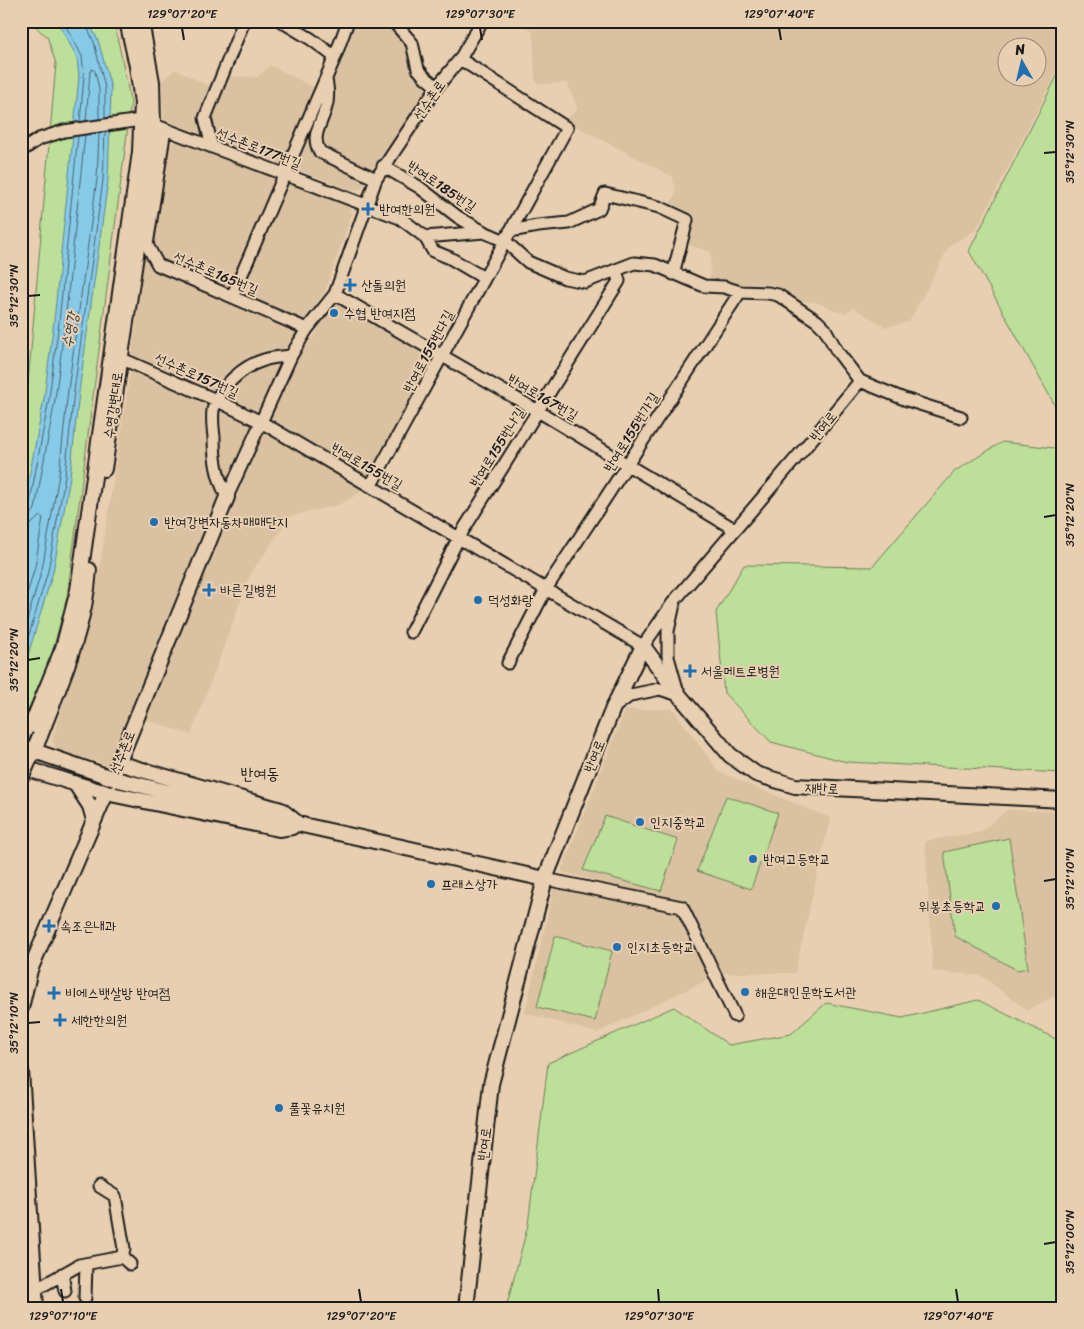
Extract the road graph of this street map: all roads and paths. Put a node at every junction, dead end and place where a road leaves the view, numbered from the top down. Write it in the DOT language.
graph roads {
  1 [pos="126,21"];
  2 [pos="141,21"];
  3 [pos="244,21"];
  4 [pos="348,21"];
  5 [pos="393,21"];
  6 [pos="482,21"];
  7 [pos="283,22"];
  8 [pos="335,56"];
  9 [pos="460,59"];
  10 [pos="326,78"];
  11 [pos="437,87"];
  12 [pos="153,125"];
  13 [pos="212,147"];
  14 [pos="21,151"];
  15 [pos="384,166"];
  16 [pos="285,174"];
  17 [pos="376,179"];
  18 [pos="366,205"];
  19 [pos="484,232"];
  20 [pos="508,236"];
  21 [pos="425,237"];
  22 [pos="616,270"];
  23 [pos="674,274"];
  24 [pos="484,278"];
  25 [pos="740,292"];
  26 [pos="335,294"];
  27 [pos="232,297"];
  28 [pos="307,329"];
  29 [pos="291,356"];
  30 [pos="442,357"];
  31 [pos="120,358"];
  32 [pos="860,381"];
  33 [pos="216,400"];
  34 [pos="538,411"];
  35 [pos="961,417"];
  36 [pos="261,422"];
  37 [pos="628,466"];
  38 [pos="371,485"];
  39 [pos="227,497"];
  40 [pos="734,529"];
  41 [pos="459,537"];
  42 [pos="546,589"];
  43 [pos="675,600"];
  44 [pos="411,632"];
  45 [pos="643,646"];
  46 [pos="508,663"];
  47 [pos="679,695"];
  48 [pos="613,708"];
  49 [pos="34,734"];
  50 [pos="26,750"];
  51 [pos="118,762"];
  52 [pos="21,767"];
  53 [pos="21,778"];
  54 [pos="75,783"];
  55 [pos="106,793"];
  56 [pos="1063,800"];
  57 [pos="94,820"];
  58 [pos="294,824"];
  59 [pos="545,879"];
  60 [pos="21,1008"];
  61 [pos="735,1016"];
  62 [pos="21,1070"];
  63 [pos="99,1186"];
  64 [pos="86,1264"];
  65 [pos="62,1274"];
  66 [pos="35,1290"];
  67 [pos="65,1291"];
  68 [pos="85,1298"];
  69 [pos="36,1308"];
  70 [pos="466,1308"];
  1 -- 12 [label="main road, 수영강변대로"];
  2 -- 12 [label="main road, 수영강변대로"];
  3 -- 13 [label="street"];
  4 -- 8 [label="street"];
  5 -- 11 [label="street"];
  6 -- 9 [label="street, 선수촌로"];
  7 -- 8 [label="street"];
  8 -- 10 [label="street"];
  9 -- 11 [label="street, 선수촌로"];
  9 -- 20 [label="street, 반여로155번다길"];
  10 -- 16 [label="street"];
  10 -- 17 [label="street"];
  11 -- 15 [label="street, 선수촌로"];
  12 -- 13 [label="street, 선수촌로177번길"];
  12 -- 14 [label="street"];
  12 -- 27 [label="street, 선수촌로165번길"];
  12 -- 31 [label="main road, 수영강변대로"];
  12 -- 49 [label="main road, 수영강변대로"];
  13 -- 16 [label="street, 선수촌로177번길"];
  15 -- 17 [label="street, 선수촌로"];
  15 -- 19 [label="street, 반여로185번길"];
  16 -- 18 [label="street, 선수촌로177번길"];
  16 -- 27 [label="street"];
  17 -- 18 [label="street, 선수촌로"];
  18 -- 21 [label="street"];
  18 -- 26 [label="street, 선수촌로"];
  19 -- 20 [label="street, 반여로185번길"];
  19 -- 21 [label="street, 반여로185번길"];
  20 -- 22 [label="street, 반여로185번길"];
  20 -- 23 [label="street"];
  20 -- 24 [label="street, 반여로155번다길"];
  21 -- 24 [label="street"];
  22 -- 23 [label="street, 반여로185번길"];
  22 -- 34 [label="street, 반여로155번나길"];
  23 -- 25 [label="street, 반여로185번길"];
  24 -- 30 [label="street, 반여로155번다길"];
  25 -- 32 [label="street, 반여로185번길"];
  25 -- 37 [label="street, 반여로155번가길"];
  26 -- 28 [label="street, 선수촌로"];
  26 -- 30 [label="street, 반여로167번길"];
  27 -- 28 [label="street, 선수촌로165번길"];
  28 -- 29 [label="street, 선수촌로"];
  29 -- 33 [label="street"];
  29 -- 36 [label="street, 선수촌로"];
  30 -- 34 [label="street, 반여로167번길"];
  30 -- 38 [label="street, 반여로155번다길"];
  31 -- 33 [label="street, 선수촌로157번길"];
  31 -- 49 [label="main road, 수영강변대로"];
  32 -- 35 [label="street"];
  32 -- 40 [label="street, 반여로"];
  33 -- 36 [label="street, 선수촌로157번길"];
  33 -- 39 [label="street"];
  34 -- 37 [label="street, 반여로167번길"];
  34 -- 41 [label="street, 반여로155번나길"];
  36 -- 38 [label="street, 반여로155번길"];
  36 -- 39 [label="street, 선수촌로"];
  37 -- 40 [label="street, 반여로167번길"];
  37 -- 42 [label="street, 반여로155번가길"];
  38 -- 41 [label="street, 반여로155번길"];
  39 -- 51 [label="main road, 선수촌로"];
  40 -- 43 [label="street, 반여로"];
  41 -- 42 [label="street, 반여로155번길"];
  41 -- 44 [label="street"];
  42 -- 45 [label="street, 반여로155번길"];
  42 -- 46 [label="street"];
  43 -- 45 [label="street, 반여로"];
  43 -- 47 [label="street"];
  45 -- 47 [label="main road, 재반로"];
  45 -- 48 [label="main road, 반여로"];
  47 -- 48 [label="street"];
  47 -- 56 [label="main road, 재반로"];
  48 -- 59 [label="main road, 반여로"];
  49 -- 50 [label="main road, 수영강변대로, bridge"];
  50 -- 53 [label="main road, 수영강변대로, bridge"];
  50 -- 58 [label="main road, bridge"];
  51 -- 55 [label="main road, 선수촌로"];
  51 -- 58 [label="main road"];
  52 -- 54 [label="main road"];
  54 -- 55 [label="main road"];
  54 -- 57 [label="main road"];
  55 -- 57 [label="main road, 선수촌로"];
  55 -- 58 [label="main road"];
  57 -- 60 [label="main road, 선수촌로"];
  58 -- 59 [label="main road"];
  59 -- 61 [label="street"];
  59 -- 70 [label="main road, 반여로"];
  62 -- 66 [label="main road"];
  63 -- 64 [label="street"];
  64 -- 65 [label="street"];
  64 -- 68 [label="street"];
  65 -- 66 [label="street"];
  65 -- 67 [label="street"];
  66 -- 69 [label="main road"];
}
